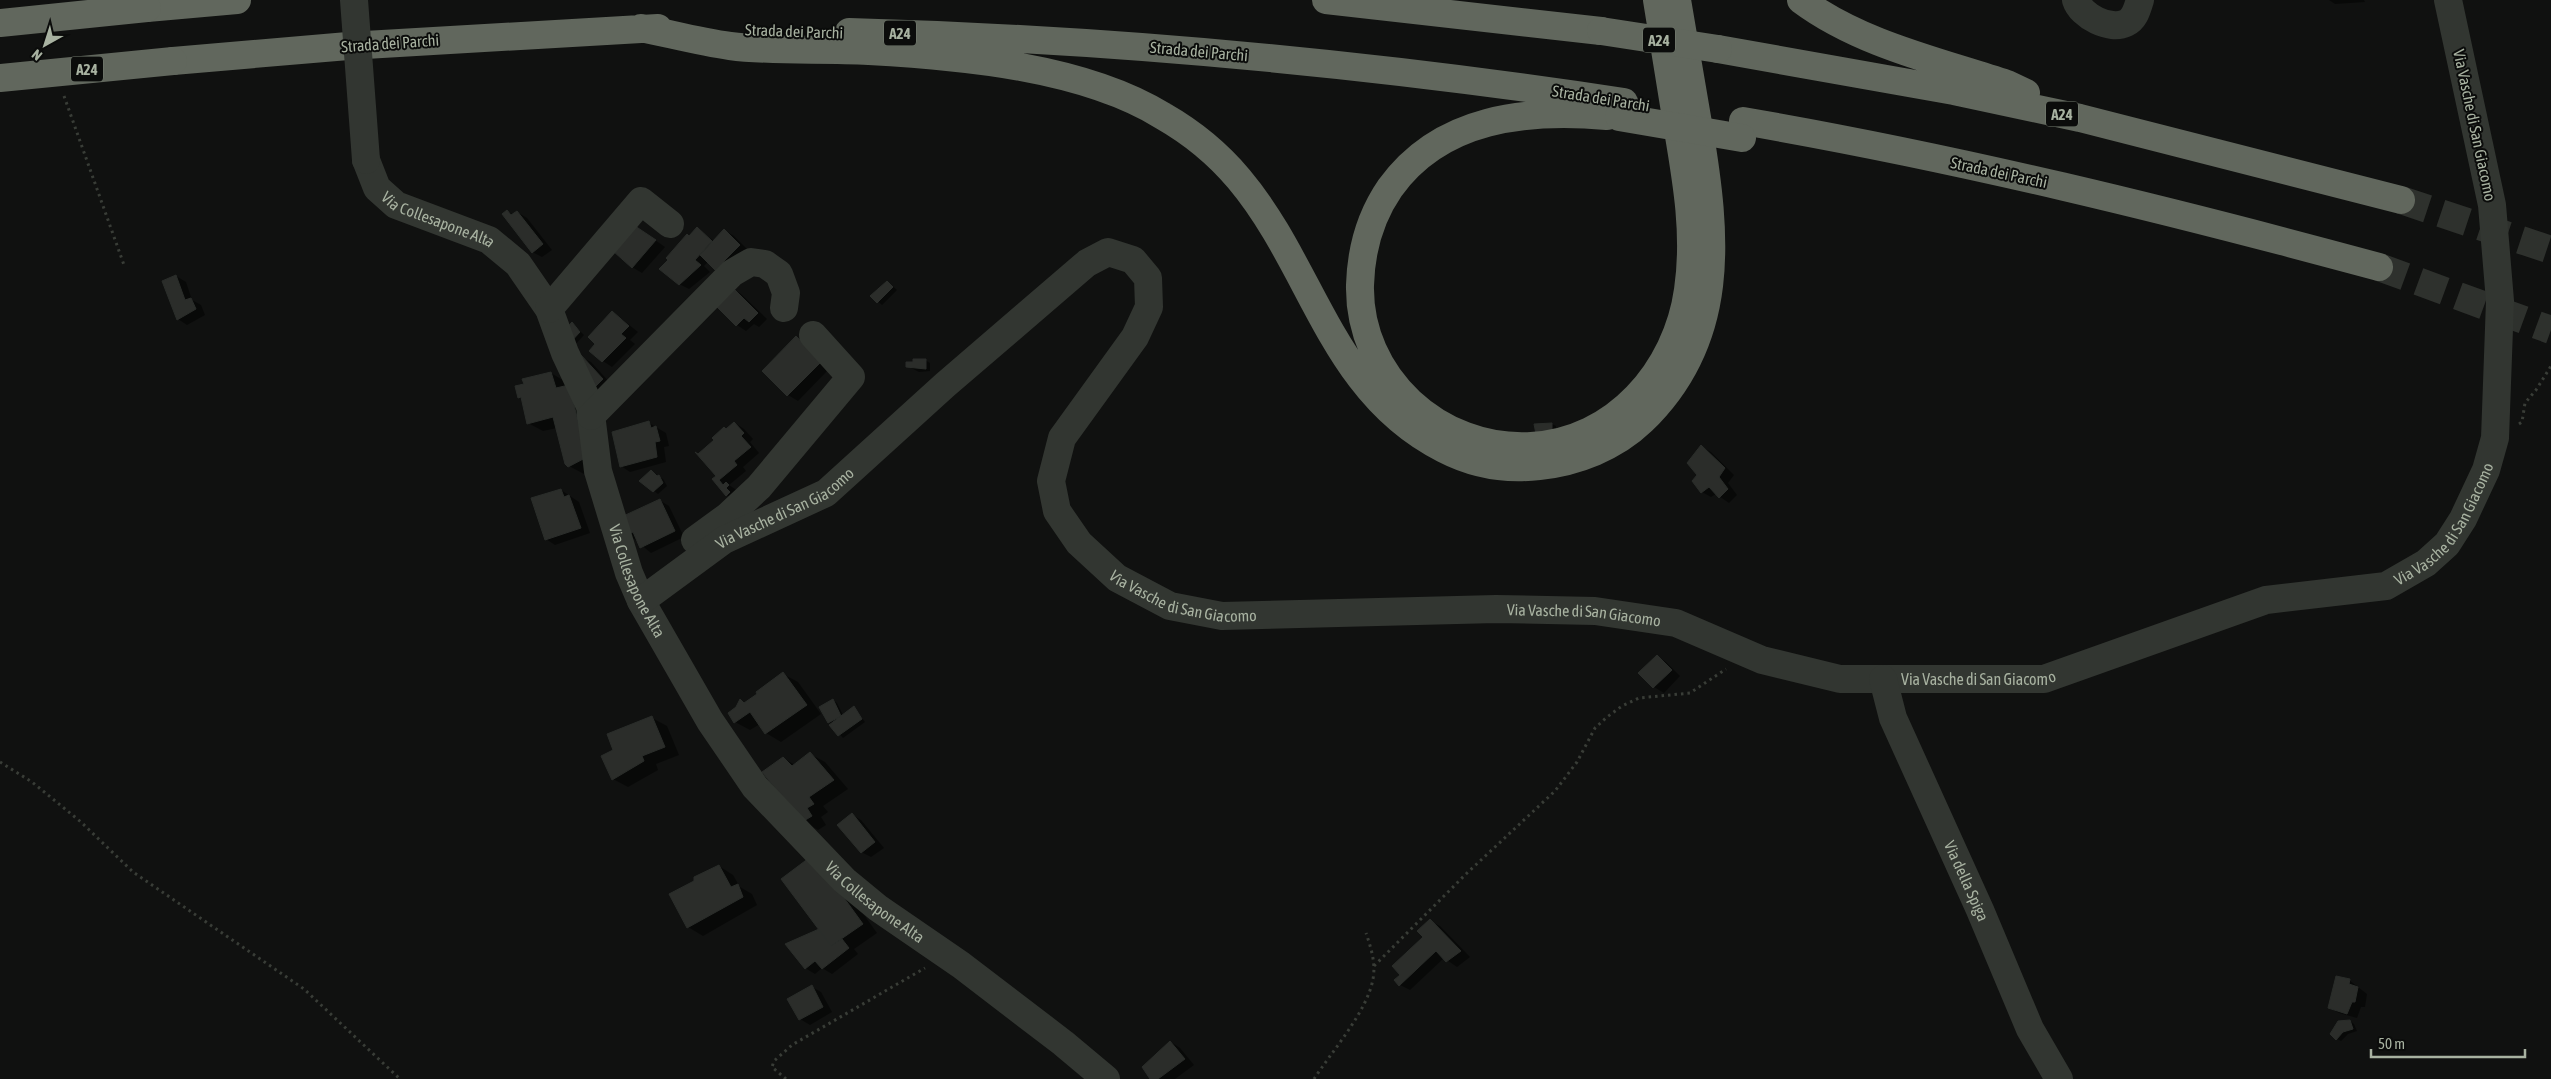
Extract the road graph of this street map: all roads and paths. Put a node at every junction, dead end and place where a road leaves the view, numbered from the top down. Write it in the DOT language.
graph roads {
  1 [pos="236,0"];
  2 [pos="354,0"];
  3 [pos="1326,0"];
  4 [pos="1657,0"];
  5 [pos="1677,0"];
  6 [pos="1801,0"];
  7 [pos="2076,0"];
  8 [pos="2140,0"];
  9 [pos="2448,0"];
  10 [pos="0,23"];
  11 [pos="641,28"];
  12 [pos="0,78"];
  13 [pos="63,95"];
  14 [pos="1622,109"];
  15 [pos="2080,118"];
  16 [pos="2400,200"];
  17 [pos="670,224"];
  18 [pos="124,266"];
  19 [pos="2379,267"];
  20 [pos="708,280"];
  21 [pos="784,308"];
  22 [pos="549,309"];
  23 [pos="813,335"];
  24 [pos="2551,366"];
  25 [pos="591,411"];
  26 [pos="2495,438"];
  27 [pos="638,594"];
  28 [pos="1762,660"];
  29 [pos="1883,679"];
  30 [pos="0,762"];
  31 [pos="1366,933"];
  32 [pos="947,955"];
  33 [pos="1374,966"];
  34 [pos="400,1079"];
  35 [pos="786,1079"];
  36 [pos="1106,1079"];
  37 [pos="1314,1079"];
  38 [pos="2059,1079"];
  1 -- 10 [label="highway, bridge"];
  2 -- 22 [label="street, Via Collesapone Alta, bridge"];
  3 -- 15 [label="highway, A24, bridge"];
  4 -- 14 [label="highway"];
  5 -- 11 [label="highway"];
  6 -- 15 [label="highway"];
  7 -- 8 [label="street"];
  9 -- 26 [label="street, Via Vasche di San Giacomo"];
  11 -- 12 [label="highway, Strada dei Parchi / A24, bridge"];
  11 -- 14 [label="highway, Strada dei Parchi / A24"];
  13 -- 18 [label="path"];
  14 -- 19 [label="highway, Strada dei Parchi / A24"];
  15 -- 16 [label="highway, A24"];
  17 -- 22 [label="street"];
  20 -- 25 [label="street"];
  21 -- 25 [label="street"];
  22 -- 25 [label="street, Via Collesapone Alta"];
  23 -- 27 [label="street"];
  24 -- 26 [label="path"];
  25 -- 27 [label="street, Via Collesapone Alta"];
  26 -- 29 [label="street, Via Vasche di San Giacomo"];
  27 -- 28 [label="street, Via Vasche di San Giacomo"];
  27 -- 32 [label="street, Via Collesapone Alta"];
  28 -- 29 [label="street, Via Vasche di San Giacomo"];
  28 -- 33 [label="path"];
  29 -- 38 [label="street, Via della Spiga"];
  30 -- 34 [label="path"];
  31 -- 33 [label="path"];
  32 -- 35 [label="path"];
  32 -- 36 [label="street, Via Collesapone Alta"];
  33 -- 37 [label="path"];
}
